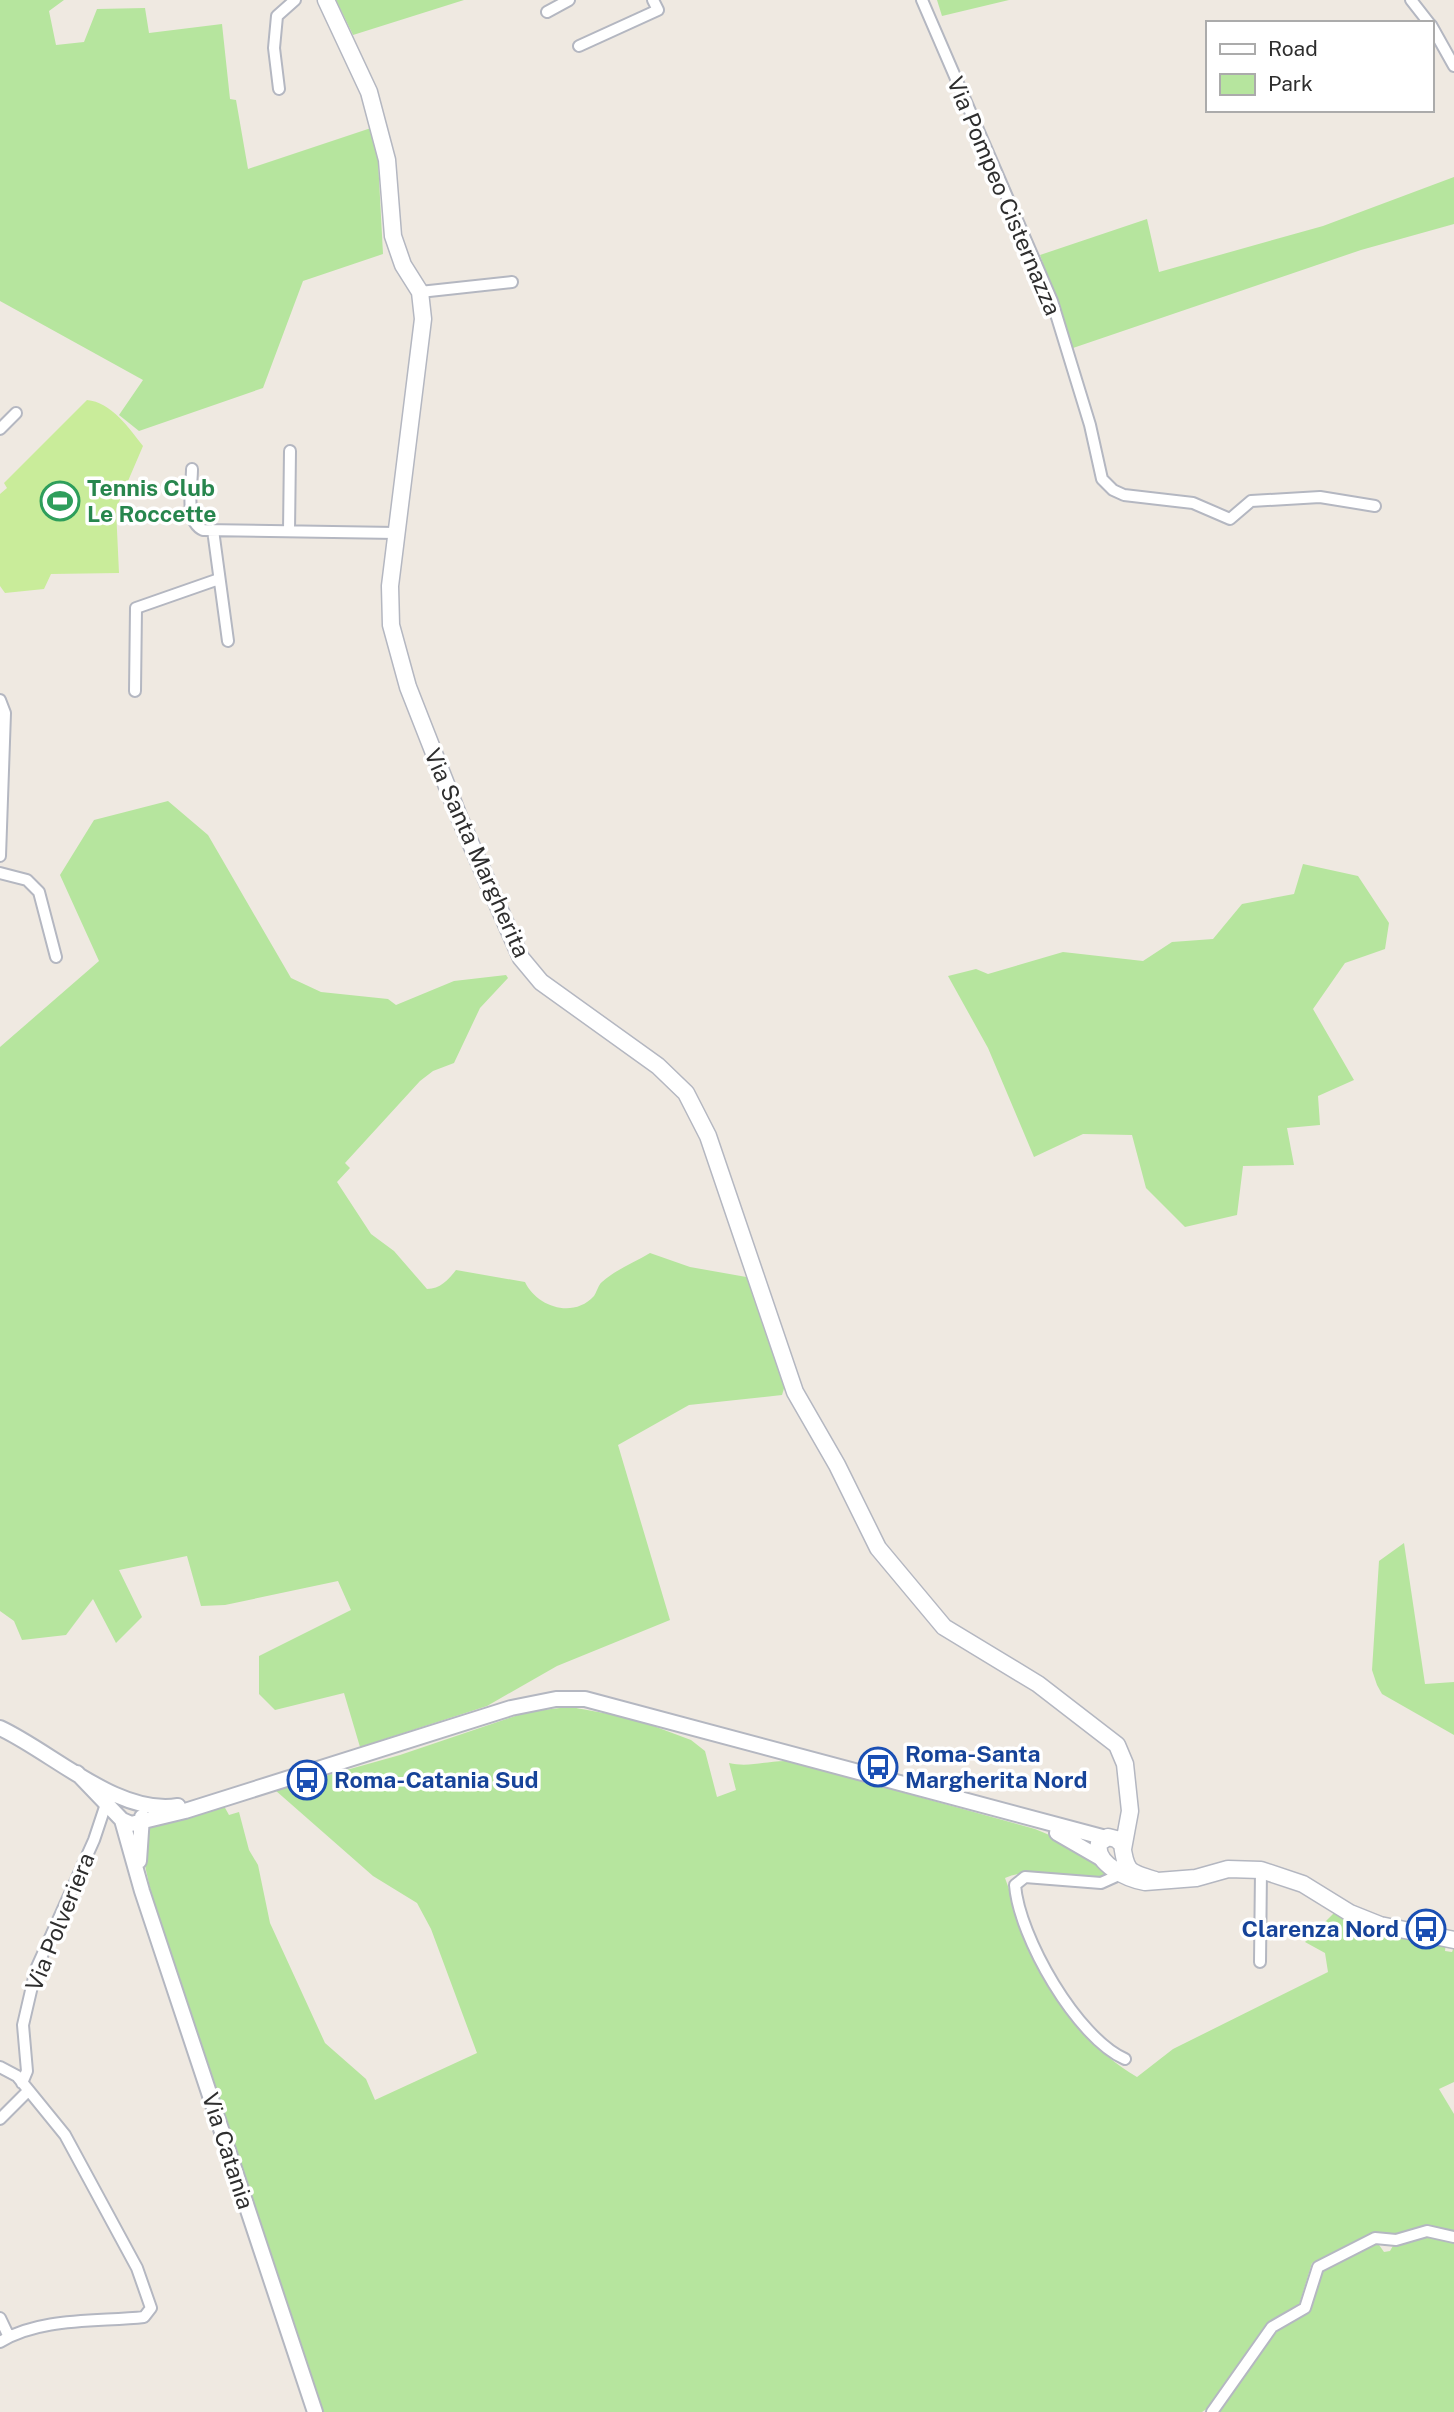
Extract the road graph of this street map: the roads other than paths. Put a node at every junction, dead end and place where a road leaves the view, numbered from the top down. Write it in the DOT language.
graph roads {
  1 [pos="295,0"];
  2 [pos="326,0"];
  3 [pos="569,0"];
  4 [pos="653,0"];
  5 [pos="922,0"];
  6 [pos="1411,0"];
  7 [pos="547,12"];
  8 [pos="1428,21"];
  9 [pos="1433,29"];
  10 [pos="579,46"];
  11 [pos="1454,66"];
  12 [pos="279,89"];
  13 [pos="512,282"];
  14 [pos="420,292"];
  15 [pos="16,414"];
  16 [pos="0,429"];
  17 [pos="290,451"];
  18 [pos="192,469"];
  19 [pos="1375,506"];
  20 [pos="213,530"];
  21 [pos="289,531"];
  22 [pos="396,533"];
  23 [pos="219,579"];
  24 [pos="228,641"];
  25 [pos="135,691"];
  26 [pos="0,700"];
  27 [pos="0,856"];
  28 [pos="0,873"];
  29 [pos="56,957"];
  30 [pos="0,1728"];
  31 [pos="77,1773"];
  32 [pos="1129,1795"];
  33 [pos="106,1804"];
  34 [pos="133,1815"];
  35 [pos="1028,1819"];
  36 [pos="1107,1838"];
  37 [pos="1113,1856"];
  38 [pos="1261,1870"];
  39 [pos="1121,1874"];
  40 [pos="1155,1880"];
  41 [pos="1454,1940"];
  42 [pos="1260,1962"];
  43 [pos="1125,2059"];
  44 [pos="0,2067"];
  45 [pos="25,2087"];
  46 [pos="0,2119"];
  47 [pos="1454,2237"];
  48 [pos="0,2318"];
  49 [pos="4,2339"];
  50 [pos="315,2412"];
  51 [pos="1212,2412"];
  1 -- 12 [label="street"];
  2 -- 14 [label="main road, Via Santa Margherita"];
  3 -- 7 [label="street"];
  4 -- 10 [label="street"];
  5 -- 19 [label="street, Via Pompeo Cisternazza"];
  6 -- 8 [label="street"];
  9 -- 11 [label="street"];
  13 -- 14 [label="street"];
  14 -- 22 [label="main road, Via Santa Margherita"];
  15 -- 16 [label="street"];
  17 -- 21 [label="street"];
  18 -- 20 [label="street"];
  20 -- 21 [label="street"];
  20 -- 23 [label="street"];
  21 -- 22 [label="street"];
  22 -- 32 [label="main road, Via Santa Margherita"];
  23 -- 24 [label="street"];
  23 -- 25 [label="street"];
  26 -- 27 [label="street"];
  28 -- 29 [label="street"];
  30 -- 31 [label="street"];
  31 -- 33 [label="street"];
  31 -- 34 [label="street"];
  32 -- 36 [label="main road"];
  32 -- 37 [label="main road, Via Santa Margherita"];
  33 -- 34 [label="street"];
  33 -- 45 [label="street, Via Polveriera"];
  34 -- 35 [label="street"];
  34 -- 50 [label="street, Via Catania"];
  35 -- 36 [label="street"];
  35 -- 37 [label="street"];
  36 -- 37 [label="main road"];
  37 -- 39 [label="main road"];
  37 -- 40 [label="main road"];
  38 -- 40 [label="main road"];
  38 -- 41 [label="main road"];
  38 -- 42 [label="street"];
  39 -- 40 [label="main road"];
  39 -- 43 [label="street"];
  44 -- 45 [label="street"];
  45 -- 46 [label="street"];
  45 -- 49 [label="street"];
  47 -- 51 [label="street"];
  48 -- 49 [label="street"];
}
